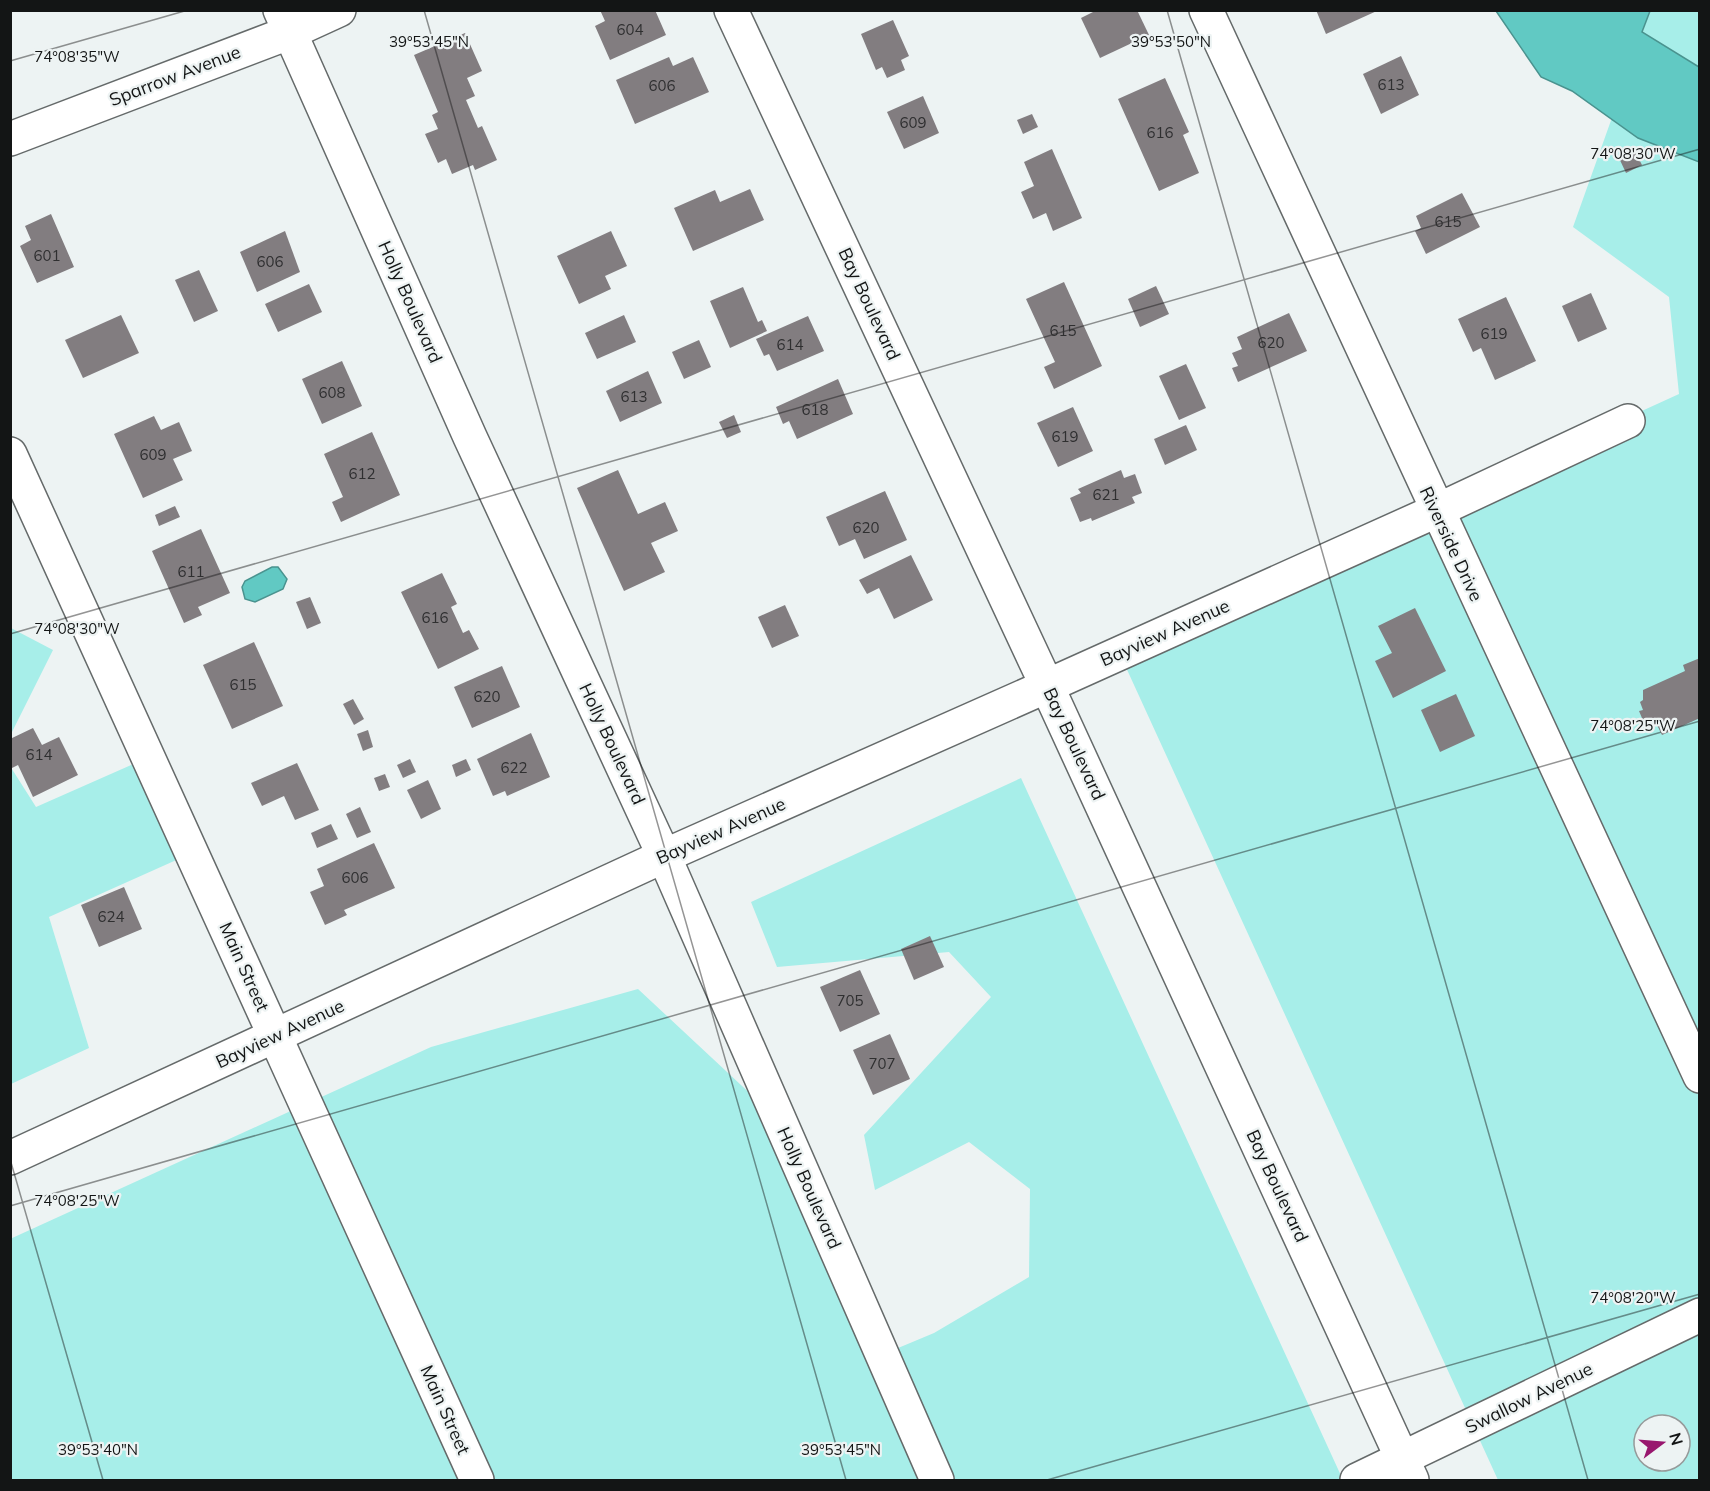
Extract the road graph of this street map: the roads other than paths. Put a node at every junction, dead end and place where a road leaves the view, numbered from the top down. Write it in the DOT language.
graph roads {
  1 [pos="339,10"];
  2 [pos="731,10"];
  3 [pos="1206,10"];
  4 [pos="286,21"];
  5 [pos="10,139"];
  6 [pos="1628,421"];
  7 [pos="10,454"];
  8 [pos="1436,511"];
  9 [pos="1047,686"];
  10 [pos="664,856"];
  11 [pos="276,1036"];
  12 [pos="1700,1076"];
  13 [pos="10,1158"];
  14 [pos="1700,1314"];
  15 [pos="1407,1470"];
  16 [pos="477,1480"];
  17 [pos="937,1480"];
  18 [pos="1357,1480"];
  1 -- 4 [label="street, Sparrow Avenue"];
  2 -- 9 [label="street, Bay Boulevard"];
  3 -- 8 [label="street, Riverside Drive"];
  4 -- 5 [label="street, Sparrow Avenue"];
  4 -- 10 [label="street, Holly Boulevard"];
  6 -- 8 [label="street, Bayview Avenue"];
  7 -- 11 [label="street, Main Street"];
  8 -- 9 [label="street, Bayview Avenue"];
  8 -- 12 [label="street, Riverside Drive"];
  9 -- 10 [label="street, Bayview Avenue"];
  9 -- 15 [label="street, Bay Boulevard"];
  10 -- 11 [label="street, Bayview Avenue"];
  10 -- 17 [label="street, Holly Boulevard"];
  11 -- 13 [label="street, Bayview Avenue"];
  11 -- 16 [label="street, Main Street"];
  14 -- 15 [label="street, Swallow Avenue"];
  15 -- 18 [label="street, Swallow Avenue"];
}
